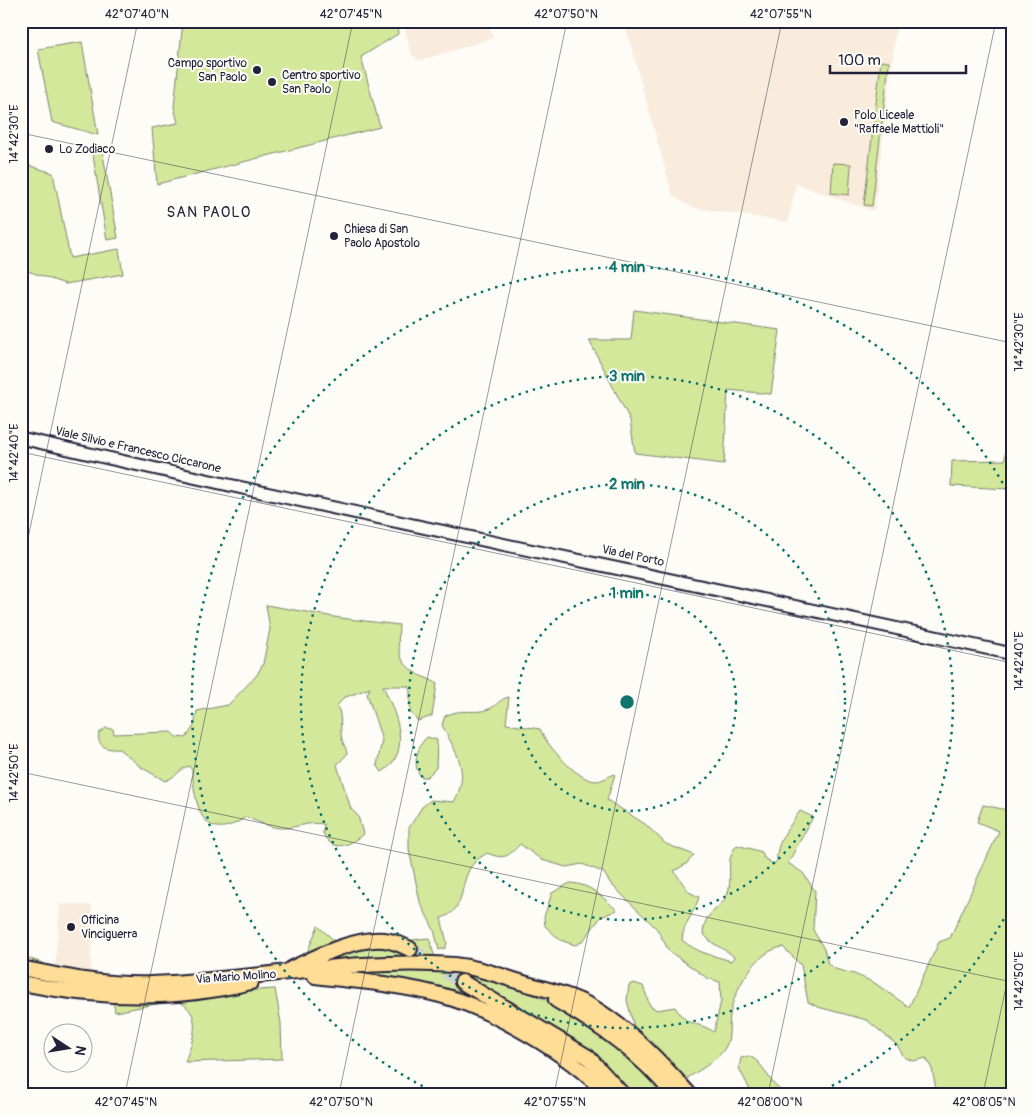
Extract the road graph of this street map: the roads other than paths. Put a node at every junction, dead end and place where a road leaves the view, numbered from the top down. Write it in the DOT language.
graph roads {
  1 [pos="21,438"];
  2 [pos="249,489"];
  3 [pos="1012,654"];
  4 [pos="410,949"];
  5 [pos="21,968"];
  6 [pos="282,973"];
  7 [pos="462,982"];
  8 [pos="21,983"];
  9 [pos="537,987"];
  10 [pos="606,1094"];
  11 [pos="622,1094"];
  12 [pos="673,1094"];
  13 [pos="689,1094"];
  1 -- 2 [label="street, Viale Silvio e Francesco Ciccarone"];
  2 -- 3 [label="street, Via del Porto"];
  4 -- 6 [label="main road"];
  5 -- 6 [label="main road, Via Mario Molino"];
  6 -- 8 [label="main road, Via Mario Molino"];
  6 -- 9 [label="main road"];
  6 -- 10 [label="main road"];
  7 -- 11 [label="main road"];
  9 -- 12 [label="main road"];
  9 -- 13 [label="main road"];
}
